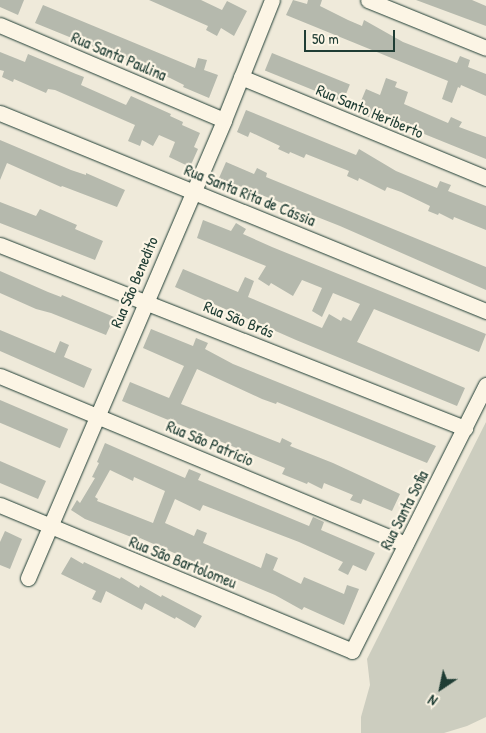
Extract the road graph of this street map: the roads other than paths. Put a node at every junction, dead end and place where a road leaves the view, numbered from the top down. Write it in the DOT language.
graph roads {
  1 [pos="368,0"];
  2 [pos="267,2"];
  3 [pos="0,25"];
  4 [pos="486,48"];
  5 [pos="241,76"];
  6 [pos="0,112"];
  7 [pos="224,120"];
  8 [pos="486,178"];
  9 [pos="194,190"];
  10 [pos="0,245"];
  11 [pos="145,300"];
  12 [pos="486,311"];
  13 [pos="0,376"];
  14 [pos="486,386"];
  15 [pos="97,416"];
  16 [pos="465,428"];
  17 [pos="0,506"];
  18 [pos="50,526"];
  19 [pos="406,544"];
  20 [pos="28,578"];
  21 [pos="352,650"];
  1 -- 4 [label="street"];
  2 -- 5 [label="street, Rua São Benedito"];
  3 -- 7 [label="street, Rua Santa Paulina"];
  5 -- 7 [label="street, Rua São Benedito"];
  5 -- 8 [label="street, Rua Santo Heriberto"];
  6 -- 9 [label="street, Rua Santa Rita de Cássia"];
  7 -- 9 [label="street, Rua São Benedito"];
  9 -- 11 [label="street, Rua São Benedito"];
  9 -- 12 [label="street, Rua Santa Rita de Cássia"];
  10 -- 11 [label="street, Rua São Brás"];
  11 -- 15 [label="street, Rua São Benedito"];
  11 -- 16 [label="street, Rua São Brás"];
  13 -- 15 [label="street, Rua São Patrício"];
  14 -- 16 [label="street, Rua Santa Sofia"];
  15 -- 18 [label="street, Rua São Benedito"];
  15 -- 19 [label="street, Rua São Patrício"];
  16 -- 19 [label="street, Rua Santa Sofia"];
  17 -- 18 [label="street, Rua São Bartolomeu"];
  18 -- 20 [label="street, Rua São Benedito"];
  18 -- 21 [label="street, Rua São Bartolomeu"];
  19 -- 21 [label="street, Rua Santa Sofia"];
}
